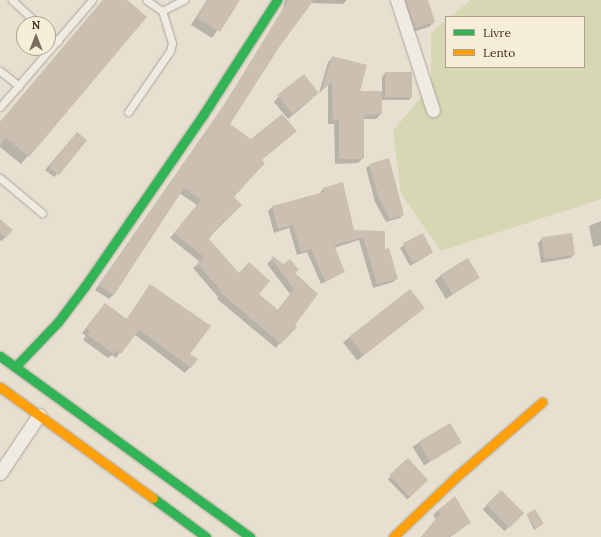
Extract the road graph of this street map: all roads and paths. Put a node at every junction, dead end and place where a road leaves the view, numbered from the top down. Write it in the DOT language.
graph roads {
  1 [pos="12,0"];
  2 [pos="92,0"];
  3 [pos="146,0"];
  4 [pos="184,0"];
  5 [pos="277,0"];
  6 [pos="397,0"];
  7 [pos="162,11"];
  8 [pos="29,16"];
  9 [pos="58,42"];
  10 [pos="1,74"];
  11 [pos="19,86"];
  12 [pos="0,107"];
  13 [pos="433,110"];
  14 [pos="128,112"];
  15 [pos="0,178"];
  16 [pos="42,213"];
  17 [pos="0,356"];
  18 [pos="15,367"];
  19 [pos="0,387"];
  20 [pos="542,402"];
  21 [pos="39,415"];
  22 [pos="0,473"];
  23 [pos="206,537"];
  24 [pos="250,537"];
  25 [pos="393,537"];
  1 -- 8 [label="lane"];
  2 -- 9 [label="lane"];
  3 -- 7 [label="lane"];
  4 -- 7 [label="lane"];
  5 -- 18 [label="street"];
  6 -- 13 [label="street"];
  7 -- 14 [label="lane"];
  9 -- 11 [label="lane"];
  10 -- 11 [label="lane"];
  11 -- 12 [label="lane"];
  15 -- 16 [label="lane"];
  17 -- 18 [label="street"];
  18 -- 24 [label="street"];
  19 -- 21 [label="street"];
  20 -- 25 [label="street"];
  21 -- 22 [label="street"];
  21 -- 23 [label="street"];
}
